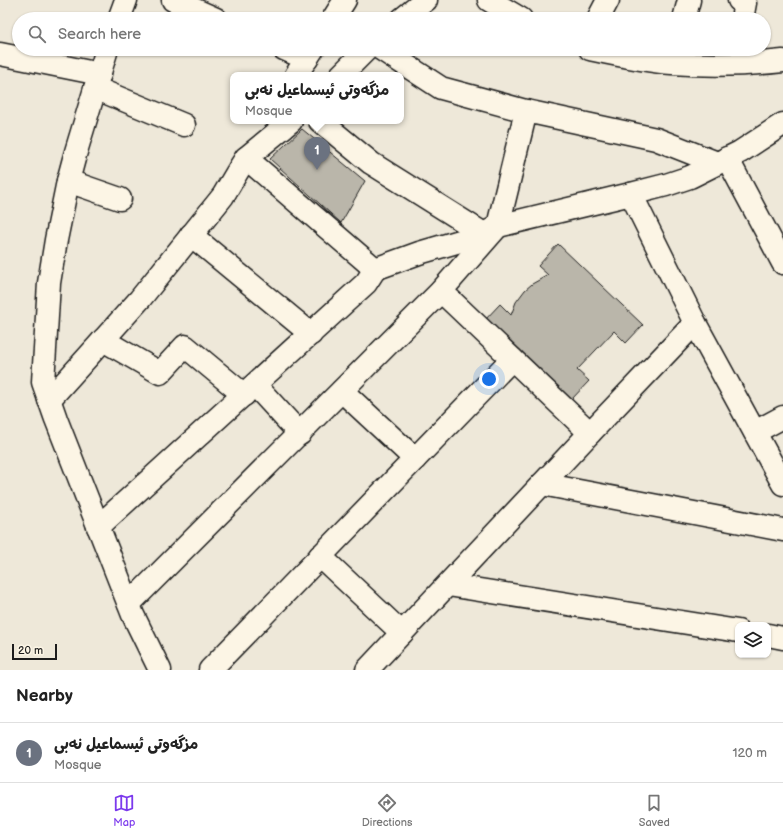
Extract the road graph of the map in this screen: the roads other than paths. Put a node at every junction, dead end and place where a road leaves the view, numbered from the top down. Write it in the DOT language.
graph roads {
  1 [pos="126,0"];
  2 [pos="173,0"];
  3 [pos="345,0"];
  4 [pos="426,0"];
  5 [pos="489,0"];
  6 [pos="608,0"];
  7 [pos="689,0"];
  8 [pos="122,12"];
  9 [pos="200,12"];
  10 [pos="337,12"];
  11 [pos="411,12"];
  12 [pos="509,12"];
  13 [pos="602,12"];
  14 [pos="686,12"];
  15 [pos="0,54"];
  16 [pos="104,56"];
  17 [pos="296,56"];
  18 [pos="360,56"];
  19 [pos="392,56"];
  20 [pos="626,56"];
  21 [pos="675,56"];
  22 [pos="736,57"];
  23 [pos="305,61"];
  24 [pos="783,61"];
  25 [pos="344,72"];
  26 [pos="98,81"];
  27 [pos="526,111"];
  28 [pos="265,124"];
  29 [pos="288,124"];
  30 [pos="324,124"];
  31 [pos="783,124"];
  32 [pos="184,125"];
  33 [pos="722,161"];
  34 [pos="243,164"];
  35 [pos="68,181"];
  36 [pos="631,194"];
  37 [pos="120,199"];
  38 [pos="491,230"];
  39 [pos="191,235"];
  40 [pos="783,263"];
  41 [pos="375,269"];
  42 [pos="441,291"];
  43 [pos="695,323"];
  44 [pos="311,334"];
  45 [pos="103,340"];
  46 [pos="512,359"];
  47 [pos="249,390"];
  48 [pos="342,391"];
  49 [pos="49,400"];
  50 [pos="783,417"];
  51 [pos="754,432"];
  52 [pos="590,433"];
  53 [pos="300,434"];
  54 [pos="415,460"];
  55 [pos="542,484"];
  56 [pos="783,484"];
  57 [pos="98,527"];
  58 [pos="783,530"];
  59 [pos="320,556"];
  60 [pos="448,584"];
  61 [pos="129,604"];
  62 [pos="735,631"];
  63 [pos="402,633"];
  64 [pos="771,636"];
  65 [pos="783,638"];
  66 [pos="160,670"];
  67 [pos="210,670"];
  68 [pos="367,670"];
  1 -- 8 [label="street"];
  2 -- 9 [label="street"];
  3 -- 10 [label="street"];
  4 -- 11 [label="street"];
  5 -- 12 [label="street"];
  6 -- 13 [label="street"];
  7 -- 14 [label="street"];
  15 -- 26 [label="street"];
  16 -- 26 [label="street"];
  17 -- 23 [label="street"];
  18 -- 25 [label="street"];
  19 -- 27 [label="street"];
  20 -- 21 [label="street"];
  21 -- 22 [label="street"];
  22 -- 24 [label="street"];
  26 -- 32 [label="street"];
  26 -- 35 [label="street"];
  27 -- 33 [label="street"];
  27 -- 38 [label="street"];
  28 -- 34 [label="street"];
  29 -- 34 [label="street"];
  30 -- 38 [label="street"];
  31 -- 33 [label="street"];
  33 -- 36 [label="street"];
  33 -- 40 [label="street"];
  34 -- 39 [label="street"];
  34 -- 41 [label="street"];
  35 -- 37 [label="street"];
  35 -- 49 [label="street"];
  36 -- 38 [label="street"];
  36 -- 43 [label="street"];
  38 -- 41 [label="street"];
  38 -- 42 [label="street"];
  39 -- 44 [label="street"];
  39 -- 45 [label="street"];
  41 -- 44 [label="street"];
  42 -- 46 [label="street"];
  42 -- 48 [label="street"];
  43 -- 51 [label="street"];
  43 -- 52 [label="street"];
  44 -- 47 [label="street"];
  45 -- 47 [label="street"];
  45 -- 49 [label="street"];
  46 -- 52 [label="street"];
  46 -- 54 [label="street"];
  47 -- 53 [label="street"];
  47 -- 57 [label="street"];
  48 -- 53 [label="street"];
  48 -- 54 [label="street"];
  49 -- 57 [label="street"];
  50 -- 51 [label="street"];
  51 -- 56 [label="street"];
  52 -- 55 [label="street"];
  53 -- 61 [label="street"];
  54 -- 59 [label="street"];
  55 -- 58 [label="street"];
  55 -- 60 [label="street"];
  57 -- 61 [label="street"];
  59 -- 63 [label="street"];
  59 -- 67 [label="street"];
  60 -- 62 [label="street"];
  60 -- 63 [label="street"];
  61 -- 66 [label="street"];
  63 -- 68 [label="street"];
  64 -- 65 [label="street"];
}
